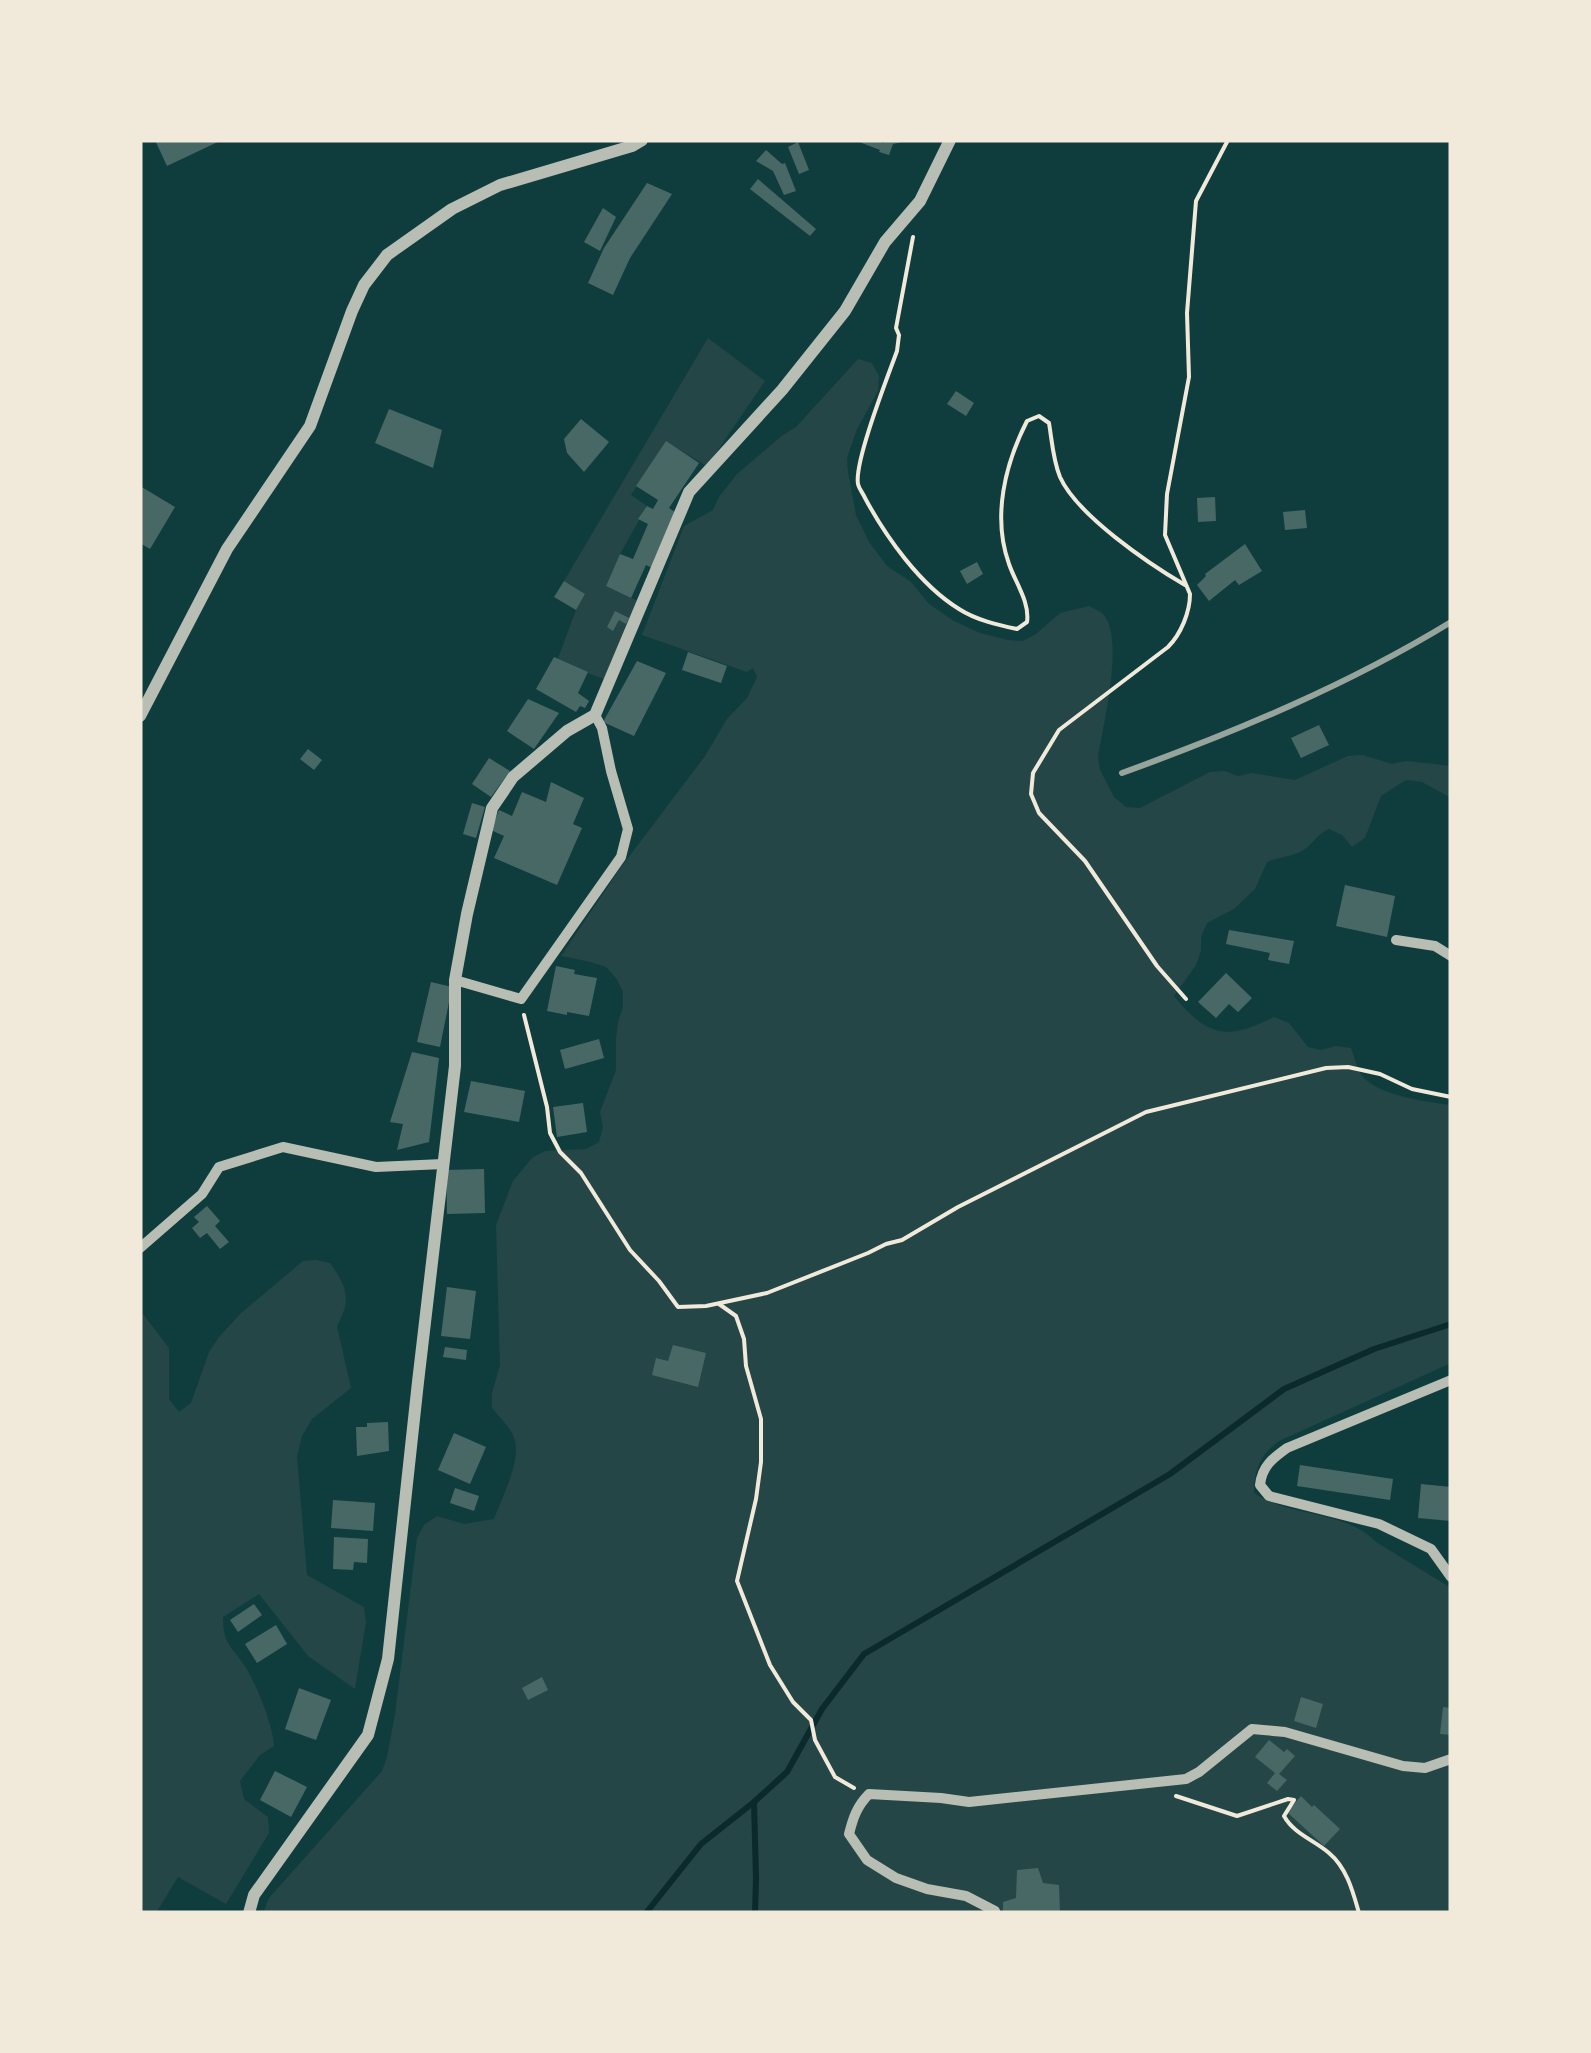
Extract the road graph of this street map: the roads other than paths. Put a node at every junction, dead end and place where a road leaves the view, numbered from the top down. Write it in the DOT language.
graph roads {
  1 [pos="642,140"];
  2 [pos="950,140"];
  3 [pos="595,715"];
  4 [pos="140,716"];
  5 [pos="1396,940"];
  6 [pos="1451,956"];
  7 [pos="455,980"];
  8 [pos="443,1164"];
  9 [pos="140,1248"];
  10 [pos="1451,1380"];
  11 [pos="1451,1577"];
  12 [pos="1451,1759"];
  13 [pos="995,1911"];
  14 [pos="249,1913"];
  1 -- 4 [label="street"];
  2 -- 3 [label="street"];
  3 -- 7 [label="street"];
  3 -- 7 [label="street"];
  5 -- 6 [label="street"];
  7 -- 8 [label="street"];
  8 -- 9 [label="street"];
  8 -- 14 [label="street"];
  10 -- 11 [label="street"];
  12 -- 13 [label="street"];
}
